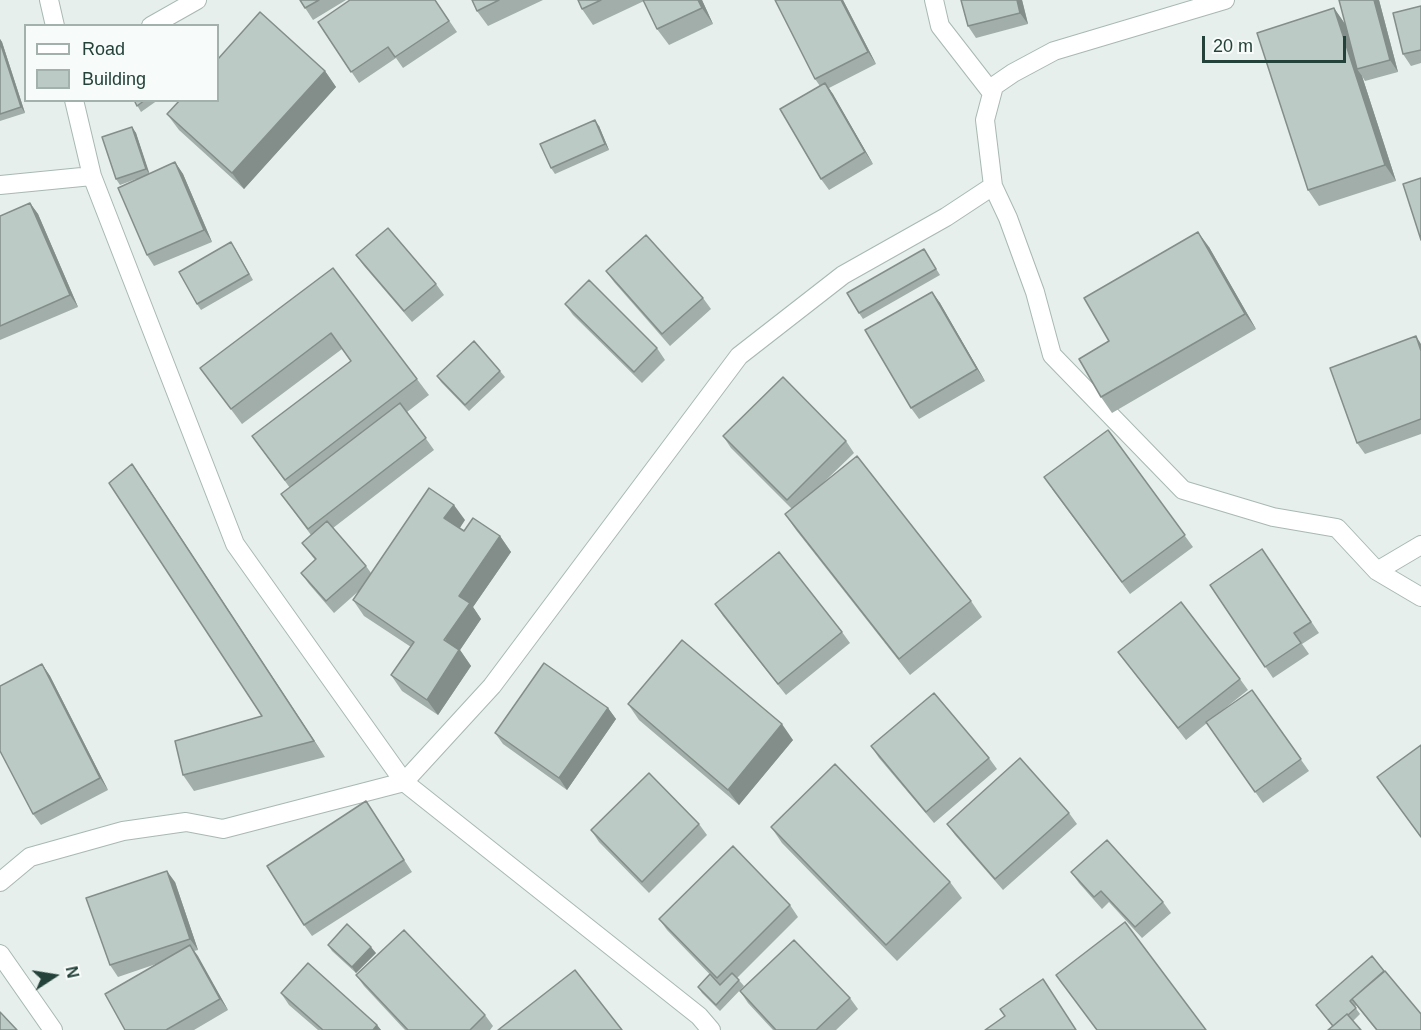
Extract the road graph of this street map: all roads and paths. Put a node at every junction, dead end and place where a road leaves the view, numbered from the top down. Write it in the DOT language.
graph roads {
  1 [pos="49,0"];
  2 [pos="196,0"];
  3 [pos="934,0"];
  4 [pos="1225,0"];
  5 [pos="55,24"];
  6 [pos="154,24"];
  7 [pos="992,93"];
  8 [pos="74,102"];
  9 [pos="92,176"];
  10 [pos="0,185"];
  11 [pos="993,186"];
  12 [pos="1421,545"];
  13 [pos="1377,571"];
  14 [pos="1421,597"];
  15 [pos="404,782"];
  16 [pos="0,882"];
  17 [pos="0,954"];
  18 [pos="53,1030"];
  19 [pos="711,1030"];
  1 -- 5 [label="street"];
  2 -- 6 [label="street"];
  3 -- 7 [label="street"];
  4 -- 7 [label="street"];
  7 -- 11 [label="street"];
  8 -- 9 [label="street"];
  9 -- 10 [label="street"];
  9 -- 15 [label="street"];
  11 -- 13 [label="street"];
  11 -- 15 [label="street"];
  12 -- 13 [label="street"];
  13 -- 14 [label="street"];
  15 -- 16 [label="street"];
  15 -- 19 [label="street"];
  17 -- 18 [label="street"];
}
